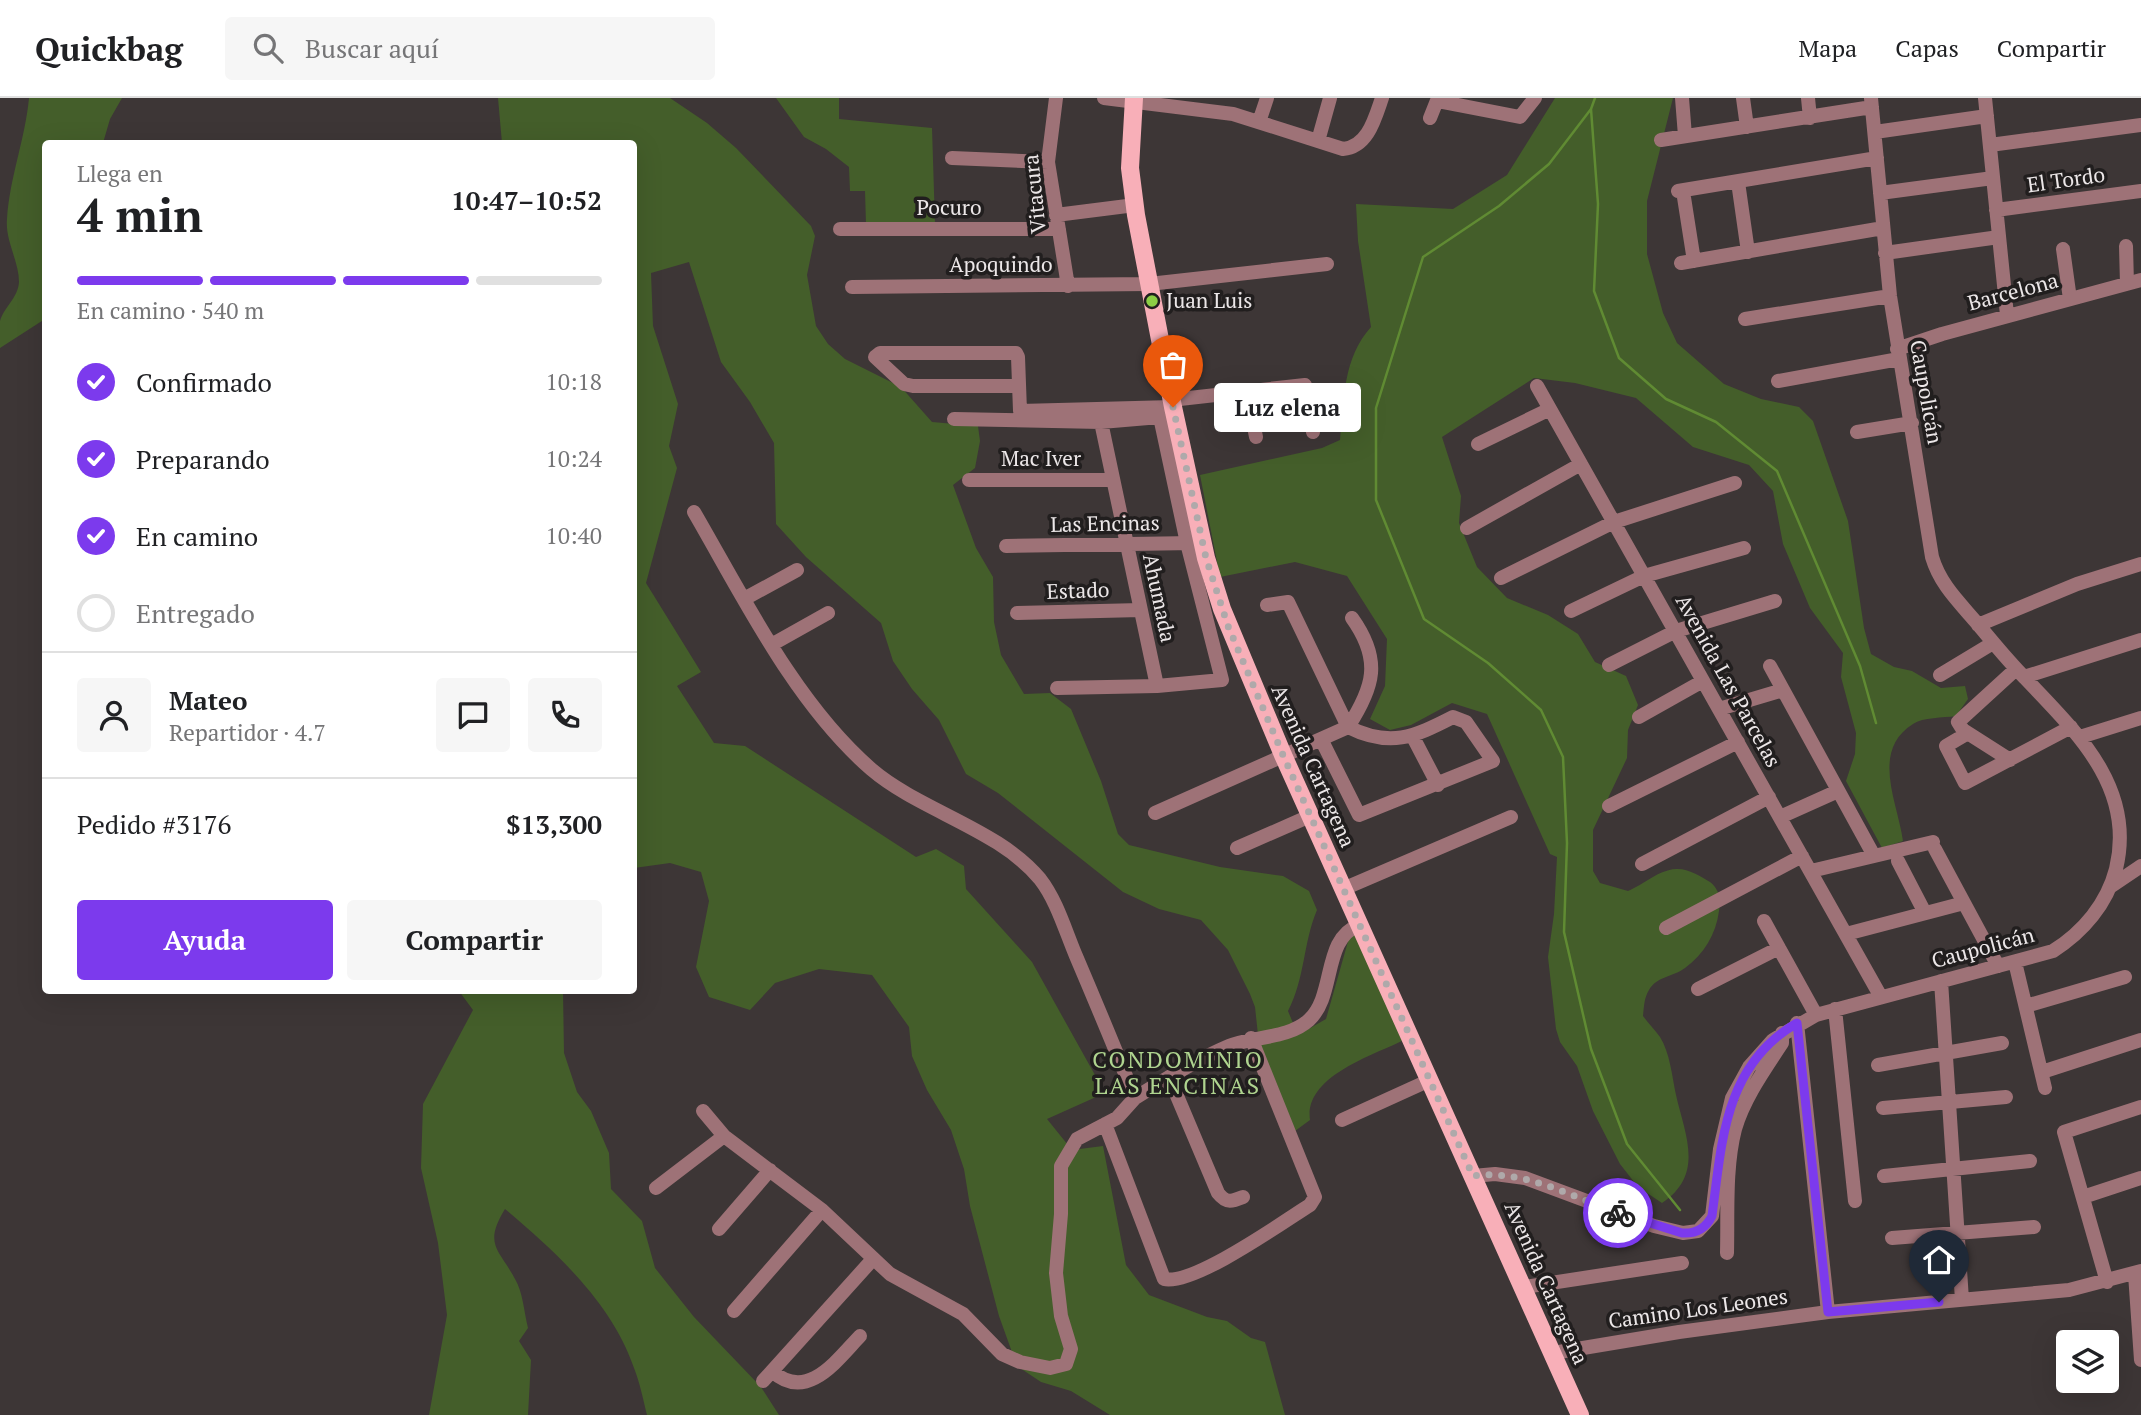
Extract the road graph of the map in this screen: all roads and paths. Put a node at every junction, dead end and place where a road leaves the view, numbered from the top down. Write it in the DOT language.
graph roads {
  1 [pos="1056,98"];
  2 [pos="1104,98"];
  3 [pos="1267,98"];
  4 [pos="1330,98"];
  5 [pos="1382,98"];
  6 [pos="1535,98"];
  7 [pos="1682,98"];
  8 [pos="1743,98"];
  9 [pos="1808,98"];
  10 [pos="1985,98"];
  11 [pos="1134,99"];
  12 [pos="1438,99"];
  13 [pos="1872,103"];
  14 [pos="1987,116"];
  15 [pos="1430,118"];
  16 [pos="1810,118"];
  17 [pos="1259,122"];
  18 [pos="2141,125"];
  19 [pos="1747,127"];
  20 [pos="1875,132"];
  21 [pos="1685,136"];
  22 [pos="1661,140"];
  23 [pos="1318,141"];
  24 [pos="1990,145"];
  25 [pos="952,158"];
  26 [pos="1877,158"];
  27 [pos="1048,162"];
  28 [pos="1993,178"];
  29 [pos="1738,182"];
  30 [pos="2141,191"];
  31 [pos="1880,193"];
  32 [pos="1135,205"];
  33 [pos="1996,210"];
  34 [pos="1057,222"];
  35 [pos="840,229"];
  36 [pos="1883,229"];
  37 [pos="1999,237"];
  38 [pos="2126,246"];
  39 [pos="2063,249"];
  40 [pos="1748,252"];
  41 [pos="1885,253"];
  42 [pos="1327,264"];
  43 [pos="2134,282"];
  44 [pos="1149,284"];
  45 [pos="1068,286"];
  46 [pos="852,287"];
  47 [pos="1890,296"];
  48 [pos="2070,299"];
  49 [pos="2007,315"];
  50 [pos="1745,319"];
  51 [pos="1898,354"];
  52 [pos="1778,382"];
  53 [pos="1019,386"];
  54 [pos="1537,386"];
  55 [pos="1247,392"];
  56 [pos="1172,404"];
  57 [pos="1550,409"];
  58 [pos="954,419"];
  59 [pos="1101,422"];
  60 [pos="1912,422"];
  61 [pos="1312,432"];
  62 [pos="1857,432"];
  63 [pos="1256,437"];
  64 [pos="1478,444"];
  65 [pos="1581,464"];
  66 [pos="969,480"];
  67 [pos="1113,480"];
  68 [pos="1735,483"];
  69 [pos="694,512"];
  70 [pos="1614,522"];
  71 [pos="1467,527"];
  72 [pos="1195,543"];
  73 [pos="1126,545"];
  74 [pos="1006,546"];
  75 [pos="1744,548"];
  76 [pos="2141,564"];
  77 [pos="797,570"];
  78 [pos="1644,576"];
  79 [pos="1501,578"];
  80 [pos="744,599"];
  81 [pos="1775,601"];
  82 [pos="1267,605"];
  83 [pos="1141,610"];
  84 [pos="1571,611"];
  85 [pos="828,613"];
  86 [pos="1017,613"];
  87 [pos="1352,618"];
  88 [pos="1978,625"];
  89 [pos="1676,631"];
  90 [pos="2141,640"];
  91 [pos="1993,643"];
  92 [pos="771,645"];
  93 [pos="1609,665"];
  94 [pos="1770,666"];
  95 [pos="2020,673"];
  96 [pos="1940,675"];
  97 [pos="1703,681"];
  98 [pos="1157,685"];
  99 [pos="1057,688"];
  100 [pos="1783,690"];
  101 [pos="1719,709"];
  102 [pos="1639,717"];
  103 [pos="2141,718"];
  104 [pos="1348,727"];
  105 [pos="2075,732"];
  106 [pos="1968,733"];
  107 [pos="1413,737"];
  108 [pos="1321,739"];
  109 [pos="1738,743"];
  110 [pos="1283,755"];
  111 [pos="2010,760"];
  112 [pos="1438,785"];
  113 [pos="1838,791"];
  114 [pos="1769,797"];
  115 [pos="1609,806"];
  116 [pos="1155,813"];
  117 [pos="1310,816"];
  118 [pos="1511,817"];
  119 [pos="1780,817"];
  120 [pos="1237,848"];
  121 [pos="1873,854"];
  122 [pos="1802,856"];
  123 [pos="1898,861"];
  124 [pos="1642,864"];
  125 [pos="2141,866"];
  126 [pos="1811,871"];
  127 [pos="2110,887"];
  128 [pos="1343,889"];
  129 [pos="1964,903"];
  130 [pos="1925,913"];
  131 [pos="1764,921"];
  132 [pos="1359,925"];
  133 [pos="1666,928"];
  134 [pos="1846,934"];
  135 [pos="1779,948"];
  136 [pos="2015,962"];
  137 [pos="1998,966"];
  138 [pos="2125,977"];
  139 [pos="1941,981"];
  140 [pos="1698,989"];
  141 [pos="1881,997"];
  142 [pos="2026,1006"];
  143 [pos="1835,1009"];
  144 [pos="1816,1015"];
  145 [pos="1797,1023"];
  146 [pos="1782,1033"];
  147 [pos="1251,1038"];
  148 [pos="2141,1040"];
  149 [pos="2002,1044"];
  150 [pos="1946,1054"];
  151 [pos="1878,1065"];
  152 [pos="2042,1072"];
  153 [pos="1169,1077"];
  154 [pos="1430,1080"];
  155 [pos="2046,1088"];
  156 [pos="2006,1097"];
  157 [pos="1135,1098"];
  158 [pos="1950,1101"];
  159 [pos="2141,1107"];
  160 [pos="1883,1108"];
  161 [pos="703,1111"];
  162 [pos="1342,1120"];
  163 [pos="1105,1124"];
  164 [pos="724,1136"];
  165 [pos="2030,1160"];
  166 [pos="1954,1169"];
  167 [pos="770,1170"];
  168 [pos="1473,1176"];
  169 [pos="1884,1176"];
  170 [pos="2141,1178"];
  171 [pos="656,1188"];
  172 [pos="2083,1197"];
  173 [pos="1242,1198"];
  174 [pos="1855,1201"];
  175 [pos="822,1210"];
  176 [pos="2034,1227"];
  177 [pos="719,1229"];
  178 [pos="1958,1233"];
  179 [pos="1892,1238"];
  180 [pos="1727,1253"];
  181 [pos="873,1259"];
  182 [pos="1682,1263"];
  183 [pos="2138,1273"];
  184 [pos="2107,1282"];
  185 [pos="1524,1287"];
  186 [pos="1962,1300"];
  187 [pos="734,1311"];
  188 [pos="1828,1312"];
  189 [pos="860,1336"];
  190 [pos="1553,1353"];
  191 [pos="2141,1360"];
  192 [pos="1580,1415"];
  1 -- 27 [label="street, Vitacura"];
  2 -- 11 [label="street"];
  3 -- 17 [label="street"];
  4 -- 23 [label="street"];
  5 -- 23 [label="street"];
  6 -- 12 [label="street"];
  7 -- 21 [label="street"];
  8 -- 19 [label="street"];
  9 -- 16 [label="street"];
  10 -- 14 [label="street"];
  11 -- 17 [label="street"];
  11 -- 32 [label="main road, Avenida Cartagena"];
  12 -- 15 [label="street"];
  13 -- 16 [label="street"];
  13 -- 20 [label="street, Caupolicán"];
  14 -- 20 [label="street"];
  14 -- 24 [label="street"];
  16 -- 19 [label="street"];
  17 -- 23 [label="street"];
  18 -- 24 [label="street"];
  19 -- 21 [label="street"];
  20 -- 26 [label="street, Caupolicán"];
  21 -- 22 [label="street"];
  24 -- 28 [label="street"];
  25 -- 27 [label="street"];
  26 -- 29 [label="street"];
  26 -- 31 [label="street, Caupolicán"];
  27 -- 34 [label="street, Vitacura"];
  28 -- 31 [label="street"];
  28 -- 33 [label="street"];
  29 -- 40 [label="street"];
  29 -- 40 [label="street"];
  30 -- 33 [label="street, El Tordo"];
  31 -- 36 [label="street, Caupolicán"];
  32 -- 34 [label="street, Pocuro"];
  32 -- 44 [label="main road, Avenida Cartagena"];
  33 -- 37 [label="street"];
  34 -- 35 [label="street, Pocuro"];
  34 -- 45 [label="street, Vitacura"];
  36 -- 40 [label="street"];
  36 -- 41 [label="street, Caupolicán"];
  37 -- 41 [label="street"];
  37 -- 49 [label="street"];
  38 -- 43 [label="street"];
  39 -- 48 [label="street"];
  41 -- 47 [label="street, Caupolicán"];
  42 -- 44 [label="street, Apoquindo"];
  43 -- 48 [label="street, Barcelona"];
  44 -- 45 [label="street, Apoquindo"];
  44 -- 56 [label="main road, Avenida Cartagena"];
  45 -- 46 [label="street, Apoquindo"];
  47 -- 50 [label="street"];
  47 -- 51 [label="street, Caupolicán"];
  48 -- 49 [label="street, Barcelona"];
  49 -- 51 [label="street, Barcelona"];
  51 -- 52 [label="street, Barcelona"];
  51 -- 60 [label="street, Caupolicán"];
  53 -- 53 [label="street"];
  53 -- 56 [label="street"];
  54 -- 57 [label="street, Avenida Las Parcelas"];
  55 -- 56 [label="street"];
  55 -- 61 [label="street"];
  55 -- 63 [label="street"];
  56 -- 72 [label="main road, Avenida Cartagena"];
  57 -- 64 [label="street"];
  57 -- 65 [label="street, Avenida Las Parcelas"];
  58 -- 59 [label="street"];
  59 -- 67 [label="street, Ahumada"];
  59 -- 72 [label="street"];
  60 -- 62 [label="street"];
  60 -- 88 [label="street, Caupolicán"];
  65 -- 70 [label="street, Avenida Las Parcelas"];
  65 -- 71 [label="street"];
  66 -- 67 [label="street, Mac Iver"];
  67 -- 73 [label="street, Ahumada"];
  68 -- 70 [label="street"];
  69 -- 80 [label="street"];
  70 -- 78 [label="street, Avenida Las Parcelas"];
  70 -- 79 [label="street"];
  72 -- 73 [label="street, Las Encinas"];
  72 -- 98 [label="street"];
  72 -- 110 [label="main road, Avenida Cartagena"];
  73 -- 74 [label="street, Las Encinas"];
  73 -- 83 [label="street, Ahumada"];
  75 -- 78 [label="street"];
  76 -- 88 [label="street"];
  77 -- 80 [label="street"];
  78 -- 84 [label="street"];
  78 -- 89 [label="street, Avenida Las Parcelas"];
  80 -- 92 [label="street"];
  81 -- 89 [label="street"];
  82 -- 104 [label="street"];
  83 -- 86 [label="street, Estado"];
  83 -- 98 [label="street, Ahumada"];
  85 -- 92 [label="street"];
  87 -- 104 [label="street"];
  88 -- 91 [label="street, Caupolicán"];
  89 -- 93 [label="street"];
  89 -- 97 [label="street, Avenida Las Parcelas"];
  90 -- 95 [label="street"];
  91 -- 95 [label="street, Caupolicán"];
  91 -- 96 [label="street"];
  92 -- 157 [label="street"];
  94 -- 100 [label="street"];
  95 -- 105 [label="street, Caupolicán"];
  95 -- 106 [label="street"];
  97 -- 101 [label="street, Avenida Las Parcelas"];
  97 -- 102 [label="street"];
  98 -- 99 [label="street"];
  100 -- 101 [label="street"];
  100 -- 113 [label="street"];
  101 -- 109 [label="street, Avenida Las Parcelas"];
  103 -- 105 [label="street"];
  104 -- 107 [label="street"];
  104 -- 108 [label="street"];
  105 -- 111 [label="street"];
  105 -- 127 [label="street, Caupolicán"];
  106 -- 111 [label="street"];
  106 -- 111 [label="street"];
  107 -- 112 [label="street"];
  107 -- 112 [label="street"];
  108 -- 110 [label="street"];
  108 -- 112 [label="street"];
  109 -- 114 [label="street, Avenida Las Parcelas"];
  109 -- 115 [label="street"];
  110 -- 116 [label="street"];
  110 -- 117 [label="main road, Avenida Cartagena"];
  113 -- 119 [label="street"];
  113 -- 121 [label="street"];
  114 -- 119 [label="street, Avenida Las Parcelas"];
  114 -- 124 [label="street"];
  117 -- 120 [label="street"];
  117 -- 128 [label="main road, Avenida Cartagena"];
  118 -- 128 [label="street"];
  119 -- 122 [label="street, Avenida Las Parcelas"];
  121 -- 126 [label="street"];
  121 -- 129 [label="street"];
  122 -- 126 [label="street, Avenida Las Parcelas"];
  122 -- 133 [label="street"];
  123 -- 130 [label="street"];
  125 -- 127 [label="street"];
  126 -- 134 [label="street, Avenida Las Parcelas"];
  127 -- 136 [label="street, Caupolicán"];
  128 -- 132 [label="main road, Avenida Cartagena"];
  129 -- 130 [label="street"];
  129 -- 137 [label="street"];
  130 -- 134 [label="street"];
  131 -- 135 [label="street"];
  132 -- 147 [label="street"];
  132 -- 154 [label="main road, Avenida Cartagena"];
  134 -- 141 [label="street, Avenida Las Parcelas"];
  135 -- 140 [label="street"];
  135 -- 144 [label="street"];
  136 -- 137 [label="street, Caupolicán"];
  136 -- 142 [label="street"];
  137 -- 139 [label="street, Caupolicán"];
  138 -- 142 [label="street"];
  139 -- 141 [label="street, Caupolicán"];
  139 -- 150 [label="street"];
  141 -- 143 [label="street, Caupolicán"];
  142 -- 152 [label="street"];
  143 -- 144 [label="street, Caupolicán"];
  143 -- 174 [label="street"];
  144 -- 145 [label="street, Caupolicán"];
  145 -- 146 [label="street, Caupolicán"];
  145 -- 188 [label="street"];
  146 -- 168 [label="street, Caupolicán"];
  146 -- 180 [label="street"];
  147 -- 153 [label="street"];
  147 -- 163 [label="street"];
  148 -- 152 [label="street"];
  149 -- 150 [label="street"];
  150 -- 151 [label="street"];
  150 -- 158 [label="street"];
  152 -- 155 [label="street"];
  153 -- 157 [label="street"];
  153 -- 173 [label="street"];
  154 -- 162 [label="street"];
  154 -- 168 [label="main road, Avenida Cartagena"];
  156 -- 158 [label="street"];
  157 -- 163 [label="street"];
  158 -- 160 [label="street"];
  158 -- 166 [label="street"];
  159 -- 172 [label="street"];
  161 -- 164 [label="street"];
  163 -- 181 [label="street"];
  164 -- 167 [label="street"];
  164 -- 171 [label="street"];
  165 -- 166 [label="street"];
  166 -- 169 [label="street"];
  166 -- 178 [label="street"];
  167 -- 175 [label="street"];
  167 -- 177 [label="street"];
  168 -- 185 [label="main road, Avenida Cartagena"];
  170 -- 172 [label="street"];
  172 -- 184 [label="street"];
  175 -- 181 [label="street"];
  175 -- 187 [label="street"];
  176 -- 178 [label="street"];
  178 -- 179 [label="street"];
  178 -- 186 [label="street"];
  181 -- 189 [label="street"];
  182 -- 185 [label="street"];
  183 -- 184 [label="street, Camino Los Leones"];
  183 -- 191 [label="street"];
  184 -- 186 [label="street, Camino Los Leones"];
  185 -- 190 [label="main road, Avenida Cartagena"];
  186 -- 188 [label="street, Camino Los Leones"];
  188 -- 190 [label="street, Camino Los Leones"];
  190 -- 192 [label="main road, Avenida Cartagena"];
}
